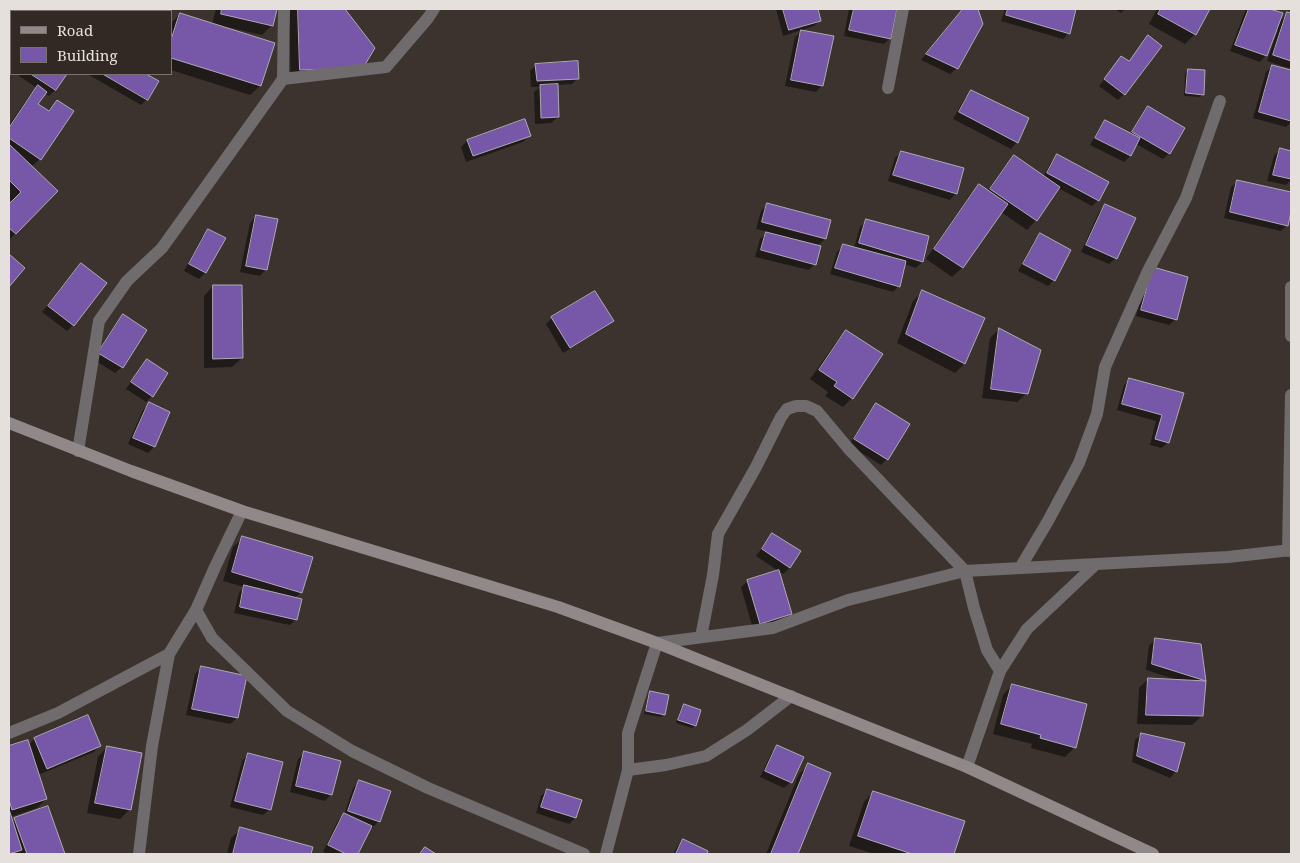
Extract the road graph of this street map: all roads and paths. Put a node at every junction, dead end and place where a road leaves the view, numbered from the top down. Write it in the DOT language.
graph roads {
  1 [pos="284,9"];
  2 [pos="434,9"];
  3 [pos="903,9"];
  4 [pos="283,79"];
  5 [pos="888,88"];
  6 [pos="1220,100"];
  7 [pos="1291,287"];
  8 [pos="1291,336"];
  9 [pos="1291,395"];
  10 [pos="9,423"];
  11 [pos="78,451"];
  12 [pos="242,511"];
  13 [pos="1290,550"];
  14 [pos="1095,565"];
  15 [pos="1020,568"];
  16 [pos="965,571"];
  17 [pos="196,610"];
  18 [pos="701,637"];
  19 [pos="657,643"];
  20 [pos="169,654"];
  21 [pos="1000,671"];
  22 [pos="791,696"];
  23 [pos="9,733"];
  24 [pos="967,767"];
  25 [pos="628,770"];
  26 [pos="139,854"];
  27 [pos="584,854"];
  28 [pos="606,854"];
  29 [pos="1153,854"];
  1 -- 4 [label="street"];
  2 -- 4 [label="street"];
  3 -- 5 [label="street"];
  4 -- 11 [label="street"];
  6 -- 15 [label="street"];
  7 -- 8 [label="street"];
  9 -- 13 [label="street"];
  10 -- 11 [label="main road"];
  11 -- 12 [label="main road"];
  12 -- 17 [label="street"];
  12 -- 19 [label="main road"];
  13 -- 14 [label="street"];
  14 -- 15 [label="street"];
  14 -- 21 [label="street"];
  15 -- 16 [label="street"];
  16 -- 18 [label="street"];
  16 -- 18 [label="street"];
  16 -- 21 [label="street"];
  17 -- 20 [label="street"];
  17 -- 27 [label="street"];
  18 -- 19 [label="street"];
  19 -- 22 [label="main road"];
  19 -- 25 [label="street"];
  20 -- 23 [label="street"];
  20 -- 26 [label="street"];
  21 -- 24 [label="street"];
  22 -- 24 [label="main road"];
  22 -- 25 [label="street"];
  24 -- 29 [label="main road"];
  25 -- 28 [label="street"];
}
